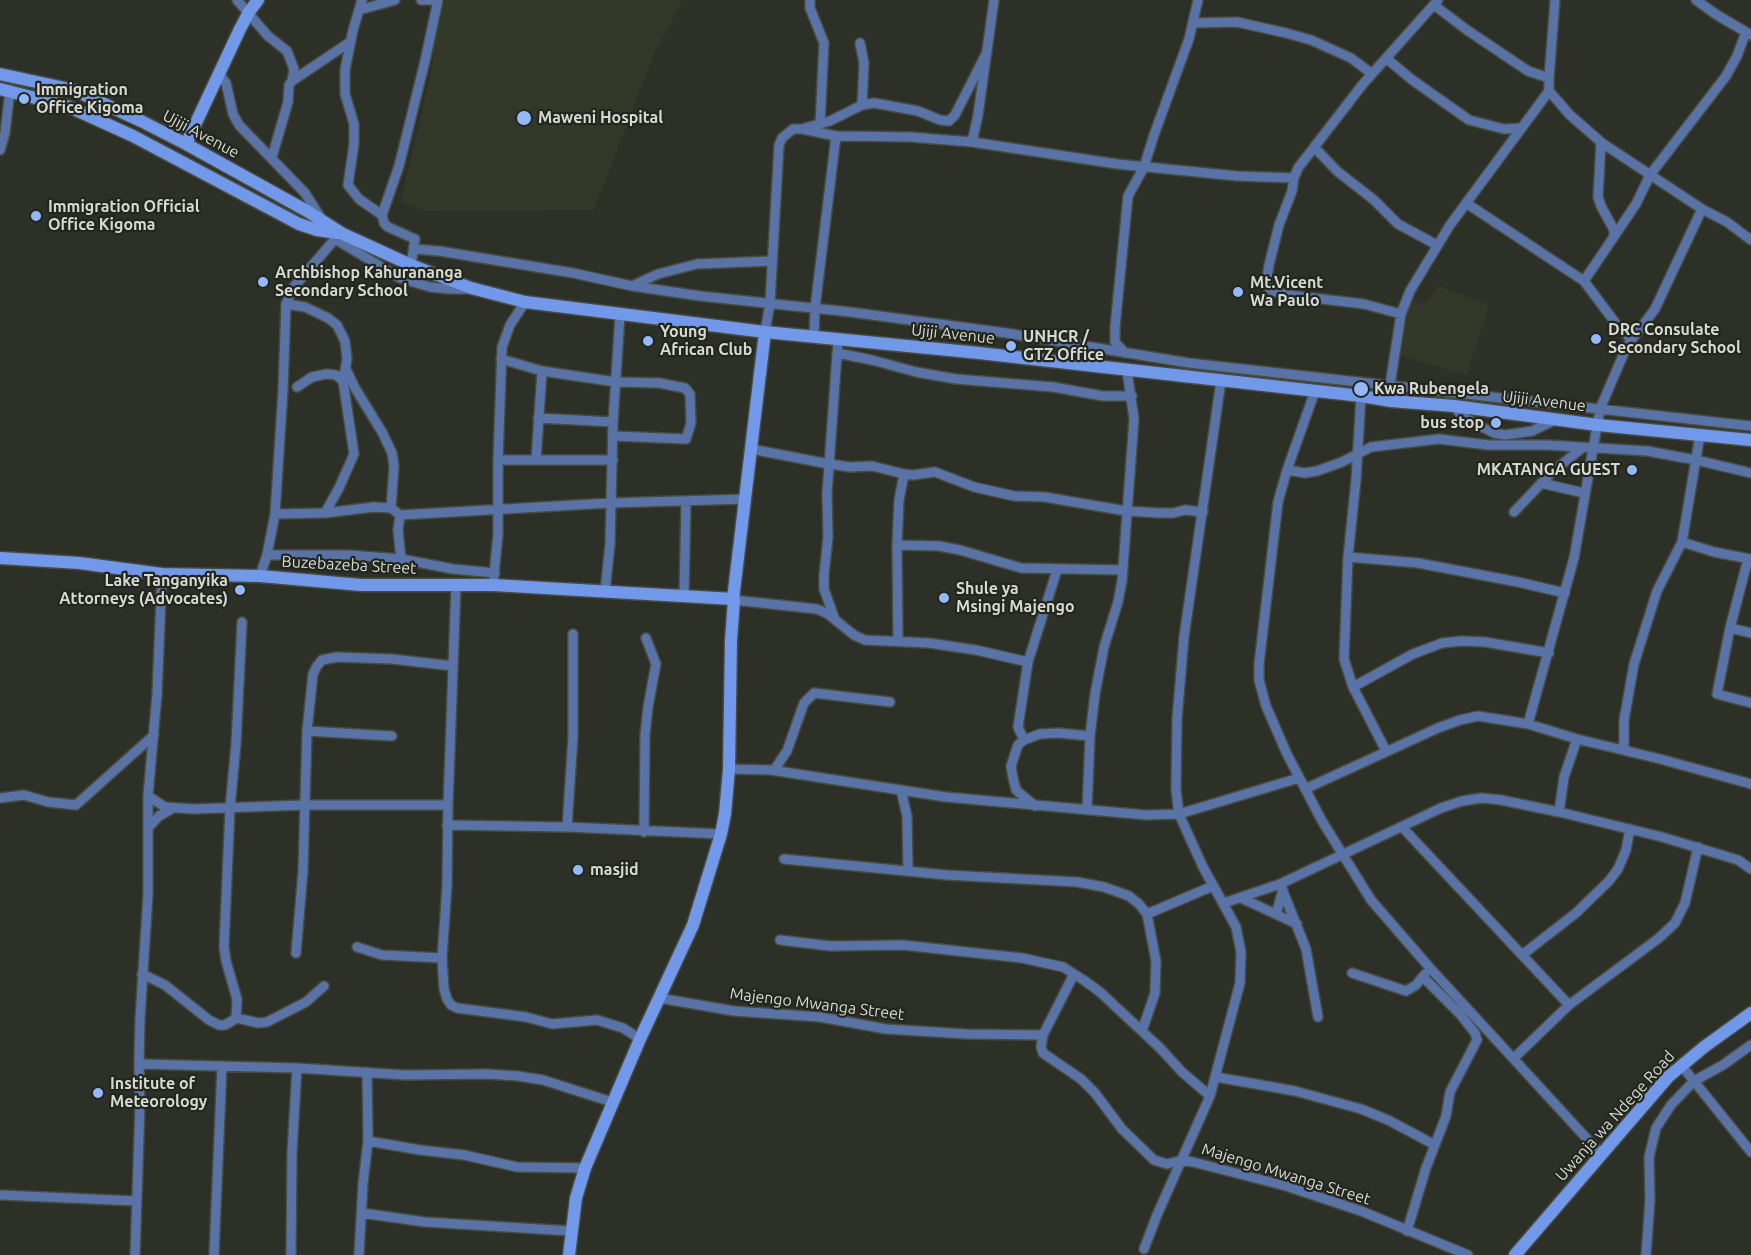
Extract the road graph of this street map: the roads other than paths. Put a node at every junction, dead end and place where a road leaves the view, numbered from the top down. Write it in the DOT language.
graph roads {
  1 [pos="237,0"];
  2 [pos="258,0"];
  3 [pos="362,0"];
  4 [pos="395,0"];
  5 [pos="421,0"];
  6 [pos="431,0"];
  7 [pos="438,0"];
  8 [pos="994,0"];
  9 [pos="1198,0"];
  10 [pos="1555,0"];
  11 [pos="1696,0"];
  12 [pos="1436,2"];
  13 [pos="808,3"];
  14 [pos="359,10"];
  15 [pos="249,12"];
  16 [pos="1193,23"];
  17 [pos="1749,33"];
  18 [pos="350,42"];
  19 [pos="860,43"];
  20 [pos="987,52"];
  21 [pos="1386,57"];
  22 [pos="0,74"];
  23 [pos="1372,74"];
  24 [pos="219,75"];
  25 [pos="1549,78"];
  26 [pos="292,81"];
  27 [pos="5,90"];
  28 [pos="1550,91"];
  29 [pos="862,105"];
  30 [pos="820,124"];
  31 [pos="1522,128"];
  32 [pos="802,129"];
  33 [pos="837,135"];
  34 [pos="972,142"];
  35 [pos="1601,142"];
  36 [pos="186,144"];
  37 [pos="1315,148"];
  38 [pos="0,150"];
  39 [pos="272,157"];
  40 [pos="1144,167"];
  41 [pos="1650,175"];
  42 [pos="1294,178"];
  43 [pos="1466,203"];
  44 [pos="1702,209"];
  45 [pos="382,215"];
  46 [pos="322,220"];
  47 [pos="339,236"];
  48 [pos="1614,237"];
  49 [pos="1751,240"];
  50 [pos="1437,245"];
  51 [pos="414,249"];
  52 [pos="772,261"];
  53 [pos="411,265"];
  54 [pos="1584,281"];
  55 [pos="632,286"];
  56 [pos="471,288"];
  57 [pos="525,302"];
  58 [pos="770,303"];
  59 [pos="286,304"];
  60 [pos="815,308"];
  61 [pos="1401,314"];
  62 [pos="620,315"];
  63 [pos="765,332"];
  64 [pos="814,337"];
  65 [pos="1631,339"];
  66 [pos="838,340"];
  67 [pos="837,353"];
  68 [pos="1125,353"];
  69 [pos="501,359"];
  70 [pos="345,366"];
  71 [pos="542,371"];
  72 [pos="1127,371"];
  73 [pos="343,381"];
  74 [pos="1221,381"];
  75 [pos="616,382"];
  76 [pos="1390,385"];
  77 [pos="297,387"];
  78 [pos="1315,391"];
  79 [pos="1132,396"];
  80 [pos="1361,396"];
  81 [pos="1455,406"];
  82 [pos="1600,409"];
  83 [pos="538,418"];
  84 [pos="1557,419"];
  85 [pos="613,422"];
  86 [pos="1598,425"];
  87 [pos="1751,426"];
  88 [pos="1701,435"];
  89 [pos="614,436"];
  90 [pos="1751,441"];
  91 [pos="1582,448"];
  92 [pos="750,449"];
  93 [pos="1593,449"];
  94 [pos="1358,453"];
  95 [pos="498,460"];
  96 [pos="536,460"];
  97 [pos="613,460"];
  98 [pos="1696,460"];
  99 [pos="829,464"];
  100 [pos="1287,471"];
  101 [pos="1751,473"];
  102 [pos="904,474"];
  103 [pos="1541,483"];
  104 [pos="1584,493"];
  105 [pos="746,499"];
  106 [pos="686,502"];
  107 [pos="610,503"];
  108 [pos="392,508"];
  109 [pos="497,510"];
  110 [pos="1126,511"];
  111 [pos="1203,512"];
  112 [pos="1514,512"];
  113 [pos="325,513"];
  114 [pos="274,514"];
  115 [pos="400,515"];
  116 [pos="1683,542"];
  117 [pos="897,546"];
  118 [pos="267,555"];
  119 [pos="1348,557"];
  120 [pos="0,558"];
  121 [pos="401,559"];
  122 [pos="1749,559"];
  123 [pos="1057,570"];
  124 [pos="1123,570"];
  125 [pos="495,573"];
  126 [pos="162,574"];
  127 [pos="260,576"];
  128 [pos="456,585"];
  129 [pos="493,585"];
  130 [pos="606,592"];
  131 [pos="1564,593"];
  132 [pos="684,596"];
  133 [pos="734,599"];
  134 [pos="835,619"];
  135 [pos="242,622"];
  136 [pos="1730,628"];
  137 [pos="1751,633"];
  138 [pos="573,634"];
  139 [pos="646,638"];
  140 [pos="898,641"];
  141 [pos="1549,653"];
  142 [pos="1028,662"];
  143 [pos="453,666"];
  144 [pos="1353,687"];
  145 [pos="890,702"];
  146 [pos="1751,704"];
  147 [pos="1528,724"];
  148 [pos="307,731"];
  149 [pos="154,735"];
  150 [pos="392,736"];
  151 [pos="1090,736"];
  152 [pos="1024,740"];
  153 [pos="1577,740"];
  154 [pos="1624,750"];
  155 [pos="1386,751"];
  156 [pos="729,769"];
  157 [pos="774,770"];
  158 [pos="1299,778"];
  159 [pos="1751,784"];
  160 [pos="1305,789"];
  161 [pos="901,790"];
  162 [pos="148,796"];
  163 [pos="0,798"];
  164 [pos="304,805"];
  165 [pos="448,805"];
  166 [pos="1035,806"];
  167 [pos="173,808"];
  168 [pos="230,808"];
  169 [pos="1087,809"];
  170 [pos="1559,812"];
  171 [pos="1179,814"];
  172 [pos="447,825"];
  173 [pos="567,827"];
  174 [pos="1402,827"];
  175 [pos="148,828"];
  176 [pos="1630,830"];
  177 [pos="644,831"];
  178 [pos="721,834"];
  179 [pos="1698,847"];
  180 [pos="1341,855"];
  181 [pos="784,859"];
  182 [pos="1751,869"];
  183 [pos="908,871"];
  184 [pos="1213,886"];
  185 [pos="1282,887"];
  186 [pos="1241,898"];
  187 [pos="1224,903"];
  188 [pos="1147,914"];
  189 [pos="1276,914"];
  190 [pos="1297,924"];
  191 [pos="780,940"];
  192 [pos="357,947"];
  193 [pos="296,954"];
  194 [pos="1522,956"];
  195 [pos="442,958"];
  196 [pos="1430,968"];
  197 [pos="1352,973"];
  198 [pos="142,974"];
  199 [pos="1074,974"];
  200 [pos="1423,977"];
  201 [pos="324,986"];
  202 [pos="659,998"];
  203 [pos="1569,1005"];
  204 [pos="1751,1013"];
  205 [pos="1318,1017"];
  206 [pos="236,1019"];
  207 [pos="1142,1031"];
  208 [pos="1043,1035"];
  209 [pos="640,1039"];
  210 [pos="1751,1045"];
  211 [pos="1514,1058"];
  212 [pos="139,1064"];
  213 [pos="222,1065"];
  214 [pos="1681,1065"];
  215 [pos="297,1068"];
  216 [pos="368,1072"];
  217 [pos="1216,1077"];
  218 [pos="1694,1081"];
  219 [pos="1210,1096"];
  220 [pos="612,1102"];
  221 [pos="369,1141"];
  222 [pos="1435,1144"];
  223 [pos="1751,1152"];
  224 [pos="1600,1154"];
  225 [pos="1182,1160"];
  226 [pos="585,1168"];
  227 [pos="0,1195"];
  228 [pos="137,1201"];
  229 [pos="362,1213"];
  230 [pos="571,1231"];
  231 [pos="1407,1231"];
  232 [pos="1144,1249"];
  233 [pos="135,1255"];
  234 [pos="214,1255"];
  235 [pos="291,1255"];
  236 [pos="359,1255"];
  237 [pos="569,1255"];
  238 [pos="1468,1255"];
  239 [pos="1515,1255"];
  240 [pos="1647,1255"];
  1 -- 15 [label="street"];
  2 -- 15 [label="street"];
  3 -- 14 [label="street"];
  4 -- 14 [label="street"];
  5 -- 6 [label="street"];
  7 -- 45 [label="street"];
  8 -- 20 [label="street"];
  9 -- 16 [label="street"];
  10 -- 25 [label="street"];
  11 -- 17 [label="street"];
  12 -- 21 [label="street"];
  12 -- 25 [label="street"];
  13 -- 30 [label="street"];
  14 -- 18 [label="street"];
  15 -- 24 [label="street"];
  15 -- 26 [label="street"];
  16 -- 23 [label="street"];
  16 -- 40 [label="street"];
  17 -- 41 [label="street"];
  18 -- 26 [label="street"];
  18 -- 45 [label="street"];
  19 -- 29 [label="street"];
  20 -- 29 [label="street"];
  20 -- 34 [label="street"];
  21 -- 23 [label="street"];
  21 -- 31 [label="street"];
  22 -- 36 [label="street, Ujiji Avenue"];
  23 -- 37 [label="street"];
  24 -- 36 [label="street"];
  24 -- 39 [label="street"];
  25 -- 28 [label="street"];
  26 -- 39 [label="street"];
  27 -- 38 [label="street"];
  27 -- 47 [label="street, Ujiji Avenue"];
  28 -- 31 [label="street"];
  28 -- 35 [label="street"];
  29 -- 30 [label="street"];
  30 -- 32 [label="street"];
  31 -- 43 [label="street"];
  32 -- 33 [label="street"];
  32 -- 52 [label="street"];
  33 -- 34 [label="street"];
  33 -- 60 [label="street"];
  34 -- 40 [label="street"];
  35 -- 41 [label="street"];
  35 -- 48 [label="street"];
  36 -- 46 [label="street, Ujiji Avenue"];
  37 -- 42 [label="street"];
  37 -- 50 [label="street"];
  39 -- 46 [label="street"];
  40 -- 42 [label="street"];
  40 -- 68 [label="street"];
  41 -- 44 [label="street"];
  41 -- 48 [label="street"];
  42 -- 61 [label="street"];
  43 -- 50 [label="street"];
  43 -- 54 [label="street"];
  44 -- 49 [label="street"];
  44 -- 65 [label="street"];
  45 -- 51 [label="street"];
  46 -- 47 [label="street, Ujiji Avenue"];
  47 -- 53 [label="street, Ujiji Avenue"];
  47 -- 56 [label="street"];
  47 -- 59 [label="street"];
  48 -- 54 [label="street"];
  50 -- 61 [label="street"];
  51 -- 53 [label="street"];
  51 -- 55 [label="street"];
  52 -- 55 [label="street"];
  52 -- 58 [label="street"];
  53 -- 56 [label="street, Ujiji Avenue"];
  54 -- 65 [label="street"];
  55 -- 58 [label="street"];
  56 -- 57 [label="street, Ujiji Avenue"];
  57 -- 62 [label="street, Ujiji Avenue"];
  57 -- 69 [label="street"];
  58 -- 60 [label="street"];
  58 -- 63 [label="street"];
  59 -- 70 [label="street"];
  59 -- 114 [label="street"];
  60 -- 64 [label="street"];
  60 -- 68 [label="street"];
  61 -- 76 [label="street"];
  62 -- 63 [label="street, Ujiji Avenue"];
  62 -- 75 [label="street"];
  63 -- 64 [label="street, Ujiji Avenue"];
  63 -- 92 [label="street"];
  64 -- 66 [label="street, Ujiji Avenue"];
  65 -- 82 [label="street"];
  66 -- 67 [label="street"];
  66 -- 72 [label="street, Ujiji Avenue"];
  67 -- 79 [label="street"];
  67 -- 99 [label="street"];
  68 -- 76 [label="street"];
  69 -- 71 [label="street"];
  69 -- 95 [label="street"];
  70 -- 73 [label="street"];
  70 -- 108 [label="street"];
  71 -- 75 [label="street"];
  71 -- 83 [label="street"];
  72 -- 74 [label="street, Ujiji Avenue"];
  72 -- 79 [label="street"];
  73 -- 77 [label="street"];
  73 -- 113 [label="street"];
  74 -- 78 [label="street, Ujiji Avenue"];
  74 -- 111 [label="street"];
  75 -- 85 [label="street"];
  75 -- 89 [label="street"];
  76 -- 82 [label="street"];
  78 -- 80 [label="street, Ujiji Avenue"];
  78 -- 100 [label="street"];
  79 -- 110 [label="street"];
  80 -- 81 [label="street, Ujiji Avenue"];
  80 -- 94 [label="street"];
  81 -- 84 [label="street, Ujiji Avenue"];
  81 -- 84 [label="street"];
  82 -- 86 [label="street"];
  82 -- 87 [label="street"];
  83 -- 85 [label="street"];
  83 -- 96 [label="street"];
  84 -- 86 [label="street, Ujiji Avenue"];
  85 -- 89 [label="street"];
  86 -- 88 [label="street, Ujiji Avenue"];
  86 -- 93 [label="street"];
  88 -- 90 [label="street, Ujiji Avenue"];
  88 -- 98 [label="street"];
  89 -- 97 [label="street"];
  91 -- 93 [label="street"];
  91 -- 94 [label="street"];
  91 -- 103 [label="street"];
  92 -- 99 [label="street"];
  92 -- 105 [label="street"];
  93 -- 98 [label="street"];
  93 -- 104 [label="street"];
  94 -- 100 [label="street"];
  94 -- 119 [label="street"];
  95 -- 96 [label="street"];
  95 -- 109 [label="street"];
  96 -- 97 [label="street"];
  97 -- 107 [label="street"];
  98 -- 101 [label="street"];
  98 -- 116 [label="street"];
  99 -- 102 [label="street"];
  99 -- 134 [label="street"];
  100 -- 158 [label="street"];
  102 -- 110 [label="street"];
  102 -- 117 [label="street"];
  103 -- 104 [label="street"];
  103 -- 112 [label="street"];
  104 -- 131 [label="street"];
  105 -- 106 [label="street"];
  105 -- 133 [label="street"];
  106 -- 107 [label="street"];
  106 -- 132 [label="street"];
  107 -- 109 [label="street"];
  107 -- 130 [label="street"];
  108 -- 113 [label="street"];
  108 -- 115 [label="street"];
  109 -- 115 [label="street"];
  109 -- 125 [label="street"];
  110 -- 111 [label="street"];
  110 -- 124 [label="street"];
  111 -- 171 [label="street"];
  113 -- 114 [label="street"];
  114 -- 118 [label="street"];
  115 -- 121 [label="street"];
  116 -- 122 [label="street"];
  116 -- 154 [label="street"];
  117 -- 123 [label="street"];
  117 -- 140 [label="street"];
  118 -- 121 [label="street"];
  118 -- 127 [label="street"];
  119 -- 131 [label="street"];
  119 -- 144 [label="street"];
  120 -- 126 [label="street, Buzebazeba Street"];
  121 -- 125 [label="street"];
  122 -- 136 [label="street"];
  123 -- 124 [label="street"];
  123 -- 142 [label="street"];
  124 -- 151 [label="street"];
  125 -- 129 [label="street"];
  126 -- 127 [label="street, Buzebazeba Street"];
  126 -- 149 [label="street"];
  127 -- 128 [label="street, Buzebazeba Street"];
  128 -- 129 [label="street, Buzebazeba Street"];
  128 -- 143 [label="street"];
  129 -- 130 [label="street, Buzebazeba Street"];
  130 -- 132 [label="street, Buzebazeba Street"];
  131 -- 141 [label="street"];
  132 -- 133 [label="street, Buzebazeba Street"];
  133 -- 134 [label="street"];
  133 -- 156 [label="street"];
  134 -- 140 [label="street"];
  135 -- 168 [label="street"];
  136 -- 137 [label="street"];
  136 -- 146 [label="street"];
  138 -- 173 [label="street"];
  139 -- 177 [label="street"];
  140 -- 142 [label="street"];
  141 -- 144 [label="street"];
  141 -- 147 [label="street"];
  142 -- 152 [label="street"];
  143 -- 148 [label="street"];
  143 -- 165 [label="street"];
  144 -- 155 [label="street"];
  145 -- 157 [label="street"];
  147 -- 153 [label="street"];
  147 -- 155 [label="street"];
  148 -- 150 [label="street"];
  148 -- 164 [label="street"];
  149 -- 162 [label="street"];
  149 -- 163 [label="street"];
  151 -- 152 [label="street"];
  151 -- 169 [label="street"];
  152 -- 166 [label="street"];
  153 -- 154 [label="street"];
  153 -- 170 [label="street"];
  154 -- 159 [label="street"];
  155 -- 160 [label="street"];
  156 -- 157 [label="street"];
  156 -- 178 [label="street"];
  157 -- 161 [label="street"];
  158 -- 160 [label="street"];
  158 -- 171 [label="street"];
  160 -- 180 [label="street"];
  161 -- 166 [label="street"];
  161 -- 183 [label="street"];
  162 -- 167 [label="street"];
  162 -- 175 [label="street"];
  164 -- 165 [label="street"];
  164 -- 168 [label="street"];
  164 -- 193 [label="street"];
  165 -- 172 [label="street"];
  166 -- 169 [label="street"];
  167 -- 168 [label="street"];
  167 -- 175 [label="street"];
  168 -- 206 [label="street"];
  169 -- 171 [label="street"];
  170 -- 174 [label="street"];
  170 -- 176 [label="street"];
  171 -- 184 [label="street"];
  172 -- 173 [label="street"];
  172 -- 195 [label="street"];
  173 -- 177 [label="street"];
  174 -- 180 [label="street"];
  174 -- 194 [label="street"];
  175 -- 198 [label="street"];
  176 -- 179 [label="street"];
  176 -- 194 [label="street"];
  177 -- 178 [label="street"];
  178 -- 202 [label="street"];
  179 -- 182 [label="street"];
  179 -- 203 [label="street"];
  180 -- 185 [label="street"];
  180 -- 196 [label="street"];
  181 -- 183 [label="street"];
  183 -- 188 [label="street"];
  184 -- 187 [label="street"];
  184 -- 188 [label="street"];
  185 -- 186 [label="street"];
  185 -- 189 [label="street"];
  185 -- 190 [label="street"];
  186 -- 187 [label="street"];
  186 -- 189 [label="street"];
  187 -- 217 [label="street"];
  188 -- 207 [label="street"];
  189 -- 190 [label="street"];
  190 -- 205 [label="street"];
  191 -- 199 [label="street"];
  192 -- 195 [label="street"];
  194 -- 203 [label="street"];
  195 -- 209 [label="street"];
  196 -- 200 [label="street"];
  196 -- 211 [label="street"];
  197 -- 200 [label="street"];
  198 -- 206 [label="street"];
  198 -- 212 [label="street"];
  199 -- 207 [label="street"];
  199 -- 208 [label="street"];
  200 -- 222 [label="street"];
  201 -- 206 [label="street"];
  202 -- 208 [label="street, Majengo Mwanga Street"];
  202 -- 209 [label="street"];
  203 -- 211 [label="street"];
  204 -- 214 [label="street, Uwanja wa Ndege Road"];
  207 -- 219 [label="street"];
  208 -- 225 [label="street, Majengo Mwanga Street"];
  209 -- 220 [label="street"];
  210 -- 218 [label="street"];
  211 -- 224 [label="street"];
  212 -- 213 [label="street"];
  212 -- 228 [label="street"];
  213 -- 215 [label="street"];
  213 -- 234 [label="street"];
  214 -- 218 [label="street"];
  214 -- 224 [label="street, Uwanja wa Ndege Road"];
  215 -- 216 [label="street"];
  215 -- 235 [label="street"];
  216 -- 220 [label="street"];
  216 -- 221 [label="street"];
  217 -- 219 [label="street"];
  217 -- 222 [label="street"];
  218 -- 223 [label="street"];
  218 -- 240 [label="street"];
  219 -- 225 [label="street"];
  220 -- 226 [label="street"];
  221 -- 226 [label="street"];
  221 -- 229 [label="street"];
  222 -- 231 [label="street"];
  224 -- 239 [label="street, Uwanja wa Ndege Road"];
  225 -- 231 [label="street, Majengo Mwanga Street"];
  225 -- 232 [label="street"];
  226 -- 230 [label="street"];
  227 -- 228 [label="street"];
  228 -- 233 [label="street"];
  229 -- 230 [label="street"];
  229 -- 236 [label="street"];
  230 -- 237 [label="street"];
  231 -- 238 [label="street, Majengo Mwanga Street"];
}
